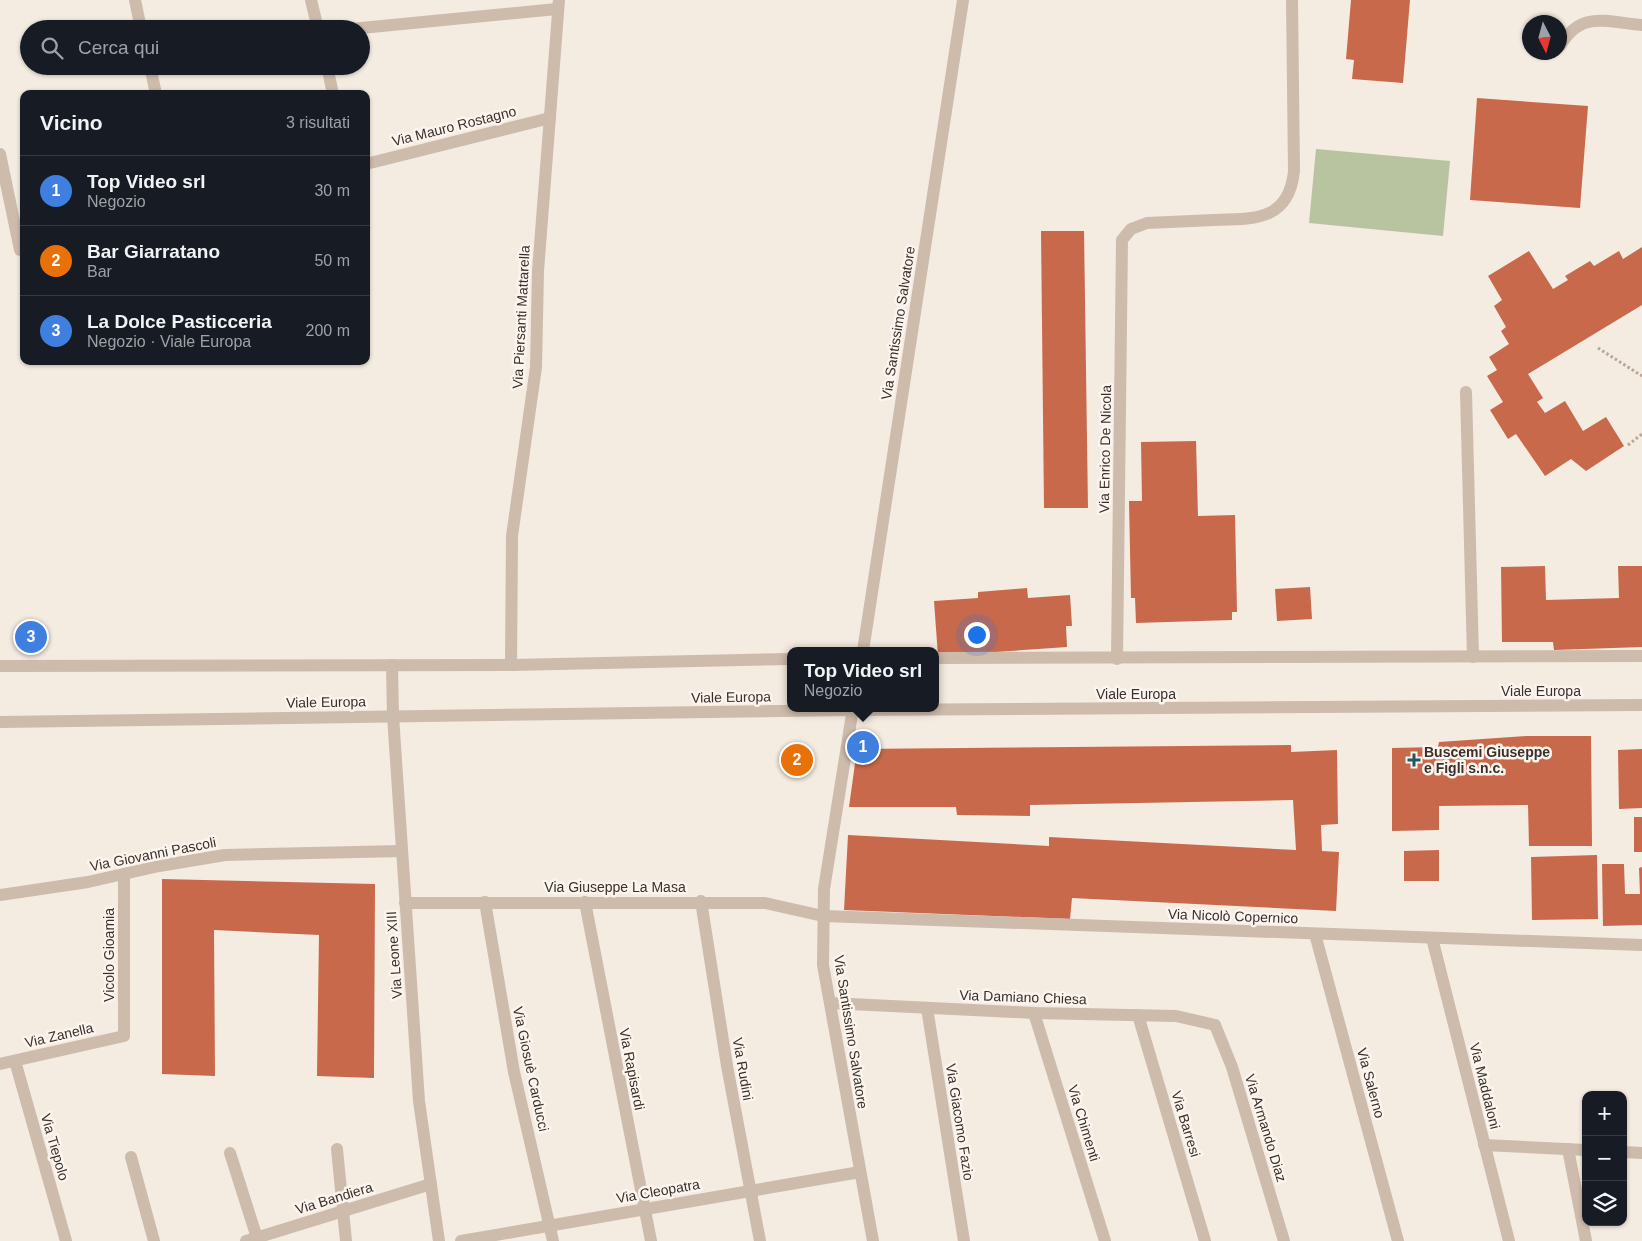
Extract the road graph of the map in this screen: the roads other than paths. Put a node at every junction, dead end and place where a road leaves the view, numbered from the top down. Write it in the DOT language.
graph roads {
  1 [pos="135,0"];
  2 [pos="311,0"];
  3 [pos="963,0"];
  4 [pos="1292,0"];
  5 [pos="558,5"];
  6 [pos="139,20"];
  7 [pos="316,20"];
  8 [pos="1642,25"];
  9 [pos="370,27"];
  10 [pos="1567,34"];
  11 [pos="152,75"];
  12 [pos="329,75"];
  13 [pos="155,90"];
  14 [pos="332,90"];
  15 [pos="550,118"];
  16 [pos="0,154"];
  17 [pos="370,163"];
  18 [pos="20,241"];
  19 [pos="1466,392"];
  20 [pos="864,647"];
  21 [pos="1642,656"];
  22 [pos="1474,657"];
  23 [pos="939,658"];
  24 [pos="1117,659"];
  25 [pos="787,660"];
  26 [pos="511,664"];
  27 [pos="392,665"];
  28 [pos="0,666"];
  29 [pos="1642,705"];
  30 [pos="939,709"];
  31 [pos="787,710"];
  32 [pos="852,712"];
  33 [pos="393,716"];
  34 [pos="0,722"];
  35 [pos="402,850"];
  36 [pos="124,874"];
  37 [pos="0,895"];
  38 [pos="484,902"];
  39 [pos="585,902"];
  40 [pos="701,902"];
  41 [pos="405,903"];
  42 [pos="823,916"];
  43 [pos="1315,934"];
  44 [pos="1432,938"];
  45 [pos="1642,945"];
  46 [pos="830,1003"];
  47 [pos="927,1008"];
  48 [pos="1034,1014"];
  49 [pos="1138,1015"];
  50 [pos="1215,1025"];
  51 [pos="124,1036"];
  52 [pos="15,1060"];
  53 [pos="0,1064"];
  54 [pos="1484,1145"];
  55 [pos="337,1149"];
  56 [pos="1568,1149"];
  57 [pos="1582,1150"];
  58 [pos="1627,1152"];
  59 [pos="230,1153"];
  60 [pos="1642,1153"];
  61 [pos="131,1157"];
  62 [pos="860,1172"];
  63 [pos="431,1184"];
  64 [pos="750,1190"];
  65 [pos="643,1209"];
  66 [pos="342,1212"];
  67 [pos="550,1225"];
  68 [pos="495,1238"];
  69 [pos="252,1239"];
  70 [pos="66,1241"];
  71 [pos="154,1241"];
  72 [pos="346,1241"];
  73 [pos="439,1241"];
  74 [pos="461,1241"];
  75 [pos="553,1241"];
  76 [pos="651,1241"];
  77 [pos="760,1241"];
  78 [pos="873,1241"];
  79 [pos="964,1241"];
  80 [pos="1105,1241"];
  81 [pos="1205,1241"];
  82 [pos="1284,1241"];
  83 [pos="1398,1241"];
  84 [pos="1508,1241"];
  85 [pos="1586,1241"];
  1 -- 6 [label="street"];
  2 -- 7 [label="street"];
  3 -- 20 [label="street, Via Santissimo Salvatore"];
  4 -- 24 [label="street, Via Enrico De Nicola"];
  5 -- 9 [label="street"];
  5 -- 15 [label="street, Via Piersanti Mattarella"];
  8 -- 10 [label="street"];
  11 -- 13 [label="street"];
  12 -- 14 [label="street"];
  15 -- 17 [label="street, Via Mauro Rostagno"];
  15 -- 26 [label="street, Via Piersanti Mattarella"];
  16 -- 18 [label="street"];
  19 -- 22 [label="street"];
  21 -- 22 [label="street"];
  22 -- 24 [label="street"];
  23 -- 24 [label="street"];
  25 -- 26 [label="street"];
  26 -- 27 [label="street"];
  27 -- 28 [label="street"];
  27 -- 33 [label="street, Via Leone XIII"];
  29 -- 30 [label="street, Viale Europa"];
  31 -- 33 [label="street, Viale Europa"];
  32 -- 42 [label="street, Via Santissimo Salvatore"];
  33 -- 34 [label="street, Viale Europa"];
  33 -- 35 [label="street, Via Leone XIII"];
  35 -- 36 [label="street, Via Giovanni Pascoli"];
  35 -- 41 [label="street, Via Leone XIII"];
  36 -- 37 [label="street, Via Giovanni Pascoli"];
  36 -- 51 [label="street, Vicolo Gioamia"];
  38 -- 39 [label="street, Via Giuseppe La Masa"];
  38 -- 41 [label="street, Via Giuseppe La Masa"];
  38 -- 67 [label="street, Via Giosuè Carducci"];
  39 -- 40 [label="street, Via Giuseppe La Masa"];
  39 -- 65 [label="street, Via Rapisardi"];
  40 -- 42 [label="street, Via Giuseppe La Masa"];
  40 -- 64 [label="street, Via Rudini"];
  41 -- 63 [label="street, Via Leone XIII"];
  42 -- 43 [label="street, Via Nicolò Copernico"];
  42 -- 46 [label="street, Via Santissimo Salvatore"];
  43 -- 44 [label="street, Via Nicolò Copernico"];
  43 -- 83 [label="street, Via Salerno"];
  44 -- 45 [label="street, Via Nicolò Copernico"];
  44 -- 54 [label="street, Via Maddaloni"];
  46 -- 47 [label="street, Via Damiano Chiesa"];
  46 -- 62 [label="street, Via Santissimo Salvatore"];
  47 -- 48 [label="street, Via Damiano Chiesa"];
  47 -- 79 [label="street, Via Giacomo Fazio"];
  48 -- 49 [label="street, Via Damiano Chiesa"];
  48 -- 80 [label="street, Via Chimenti"];
  49 -- 50 [label="street, Via Damiano Chiesa"];
  49 -- 81 [label="street, Via Barresi"];
  50 -- 82 [label="street, Via Armando Diaz"];
  51 -- 52 [label="street, Via Zanella"];
  52 -- 53 [label="street, Via Zanella"];
  52 -- 70 [label="street, Via Tiepolo"];
  54 -- 56 [label="street"];
  54 -- 84 [label="street, Via Maddaloni"];
  55 -- 66 [label="street"];
  56 -- 57 [label="street"];
  56 -- 85 [label="street"];
  58 -- 60 [label="street"];
  59 -- 69 [label="street"];
  61 -- 71 [label="street"];
  62 -- 64 [label="street, Via Cleopatra"];
  62 -- 78 [label="street, Via Santissimo Salvatore"];
  63 -- 66 [label="street, Via Bandiera"];
  63 -- 73 [label="street, Via Leone XIII"];
  64 -- 65 [label="street, Via Cleopatra"];
  64 -- 77 [label="street, Via Rudini"];
  65 -- 67 [label="street, Via Cleopatra"];
  65 -- 76 [label="street, Via Rapisardi"];
  66 -- 69 [label="street, Via Bandiera"];
  66 -- 72 [label="street"];
  67 -- 68 [label="street, Via Cleopatra"];
  67 -- 75 [label="street, Via Giosuè Carducci"];
  68 -- 74 [label="street, Via Cleopatra"];
}
